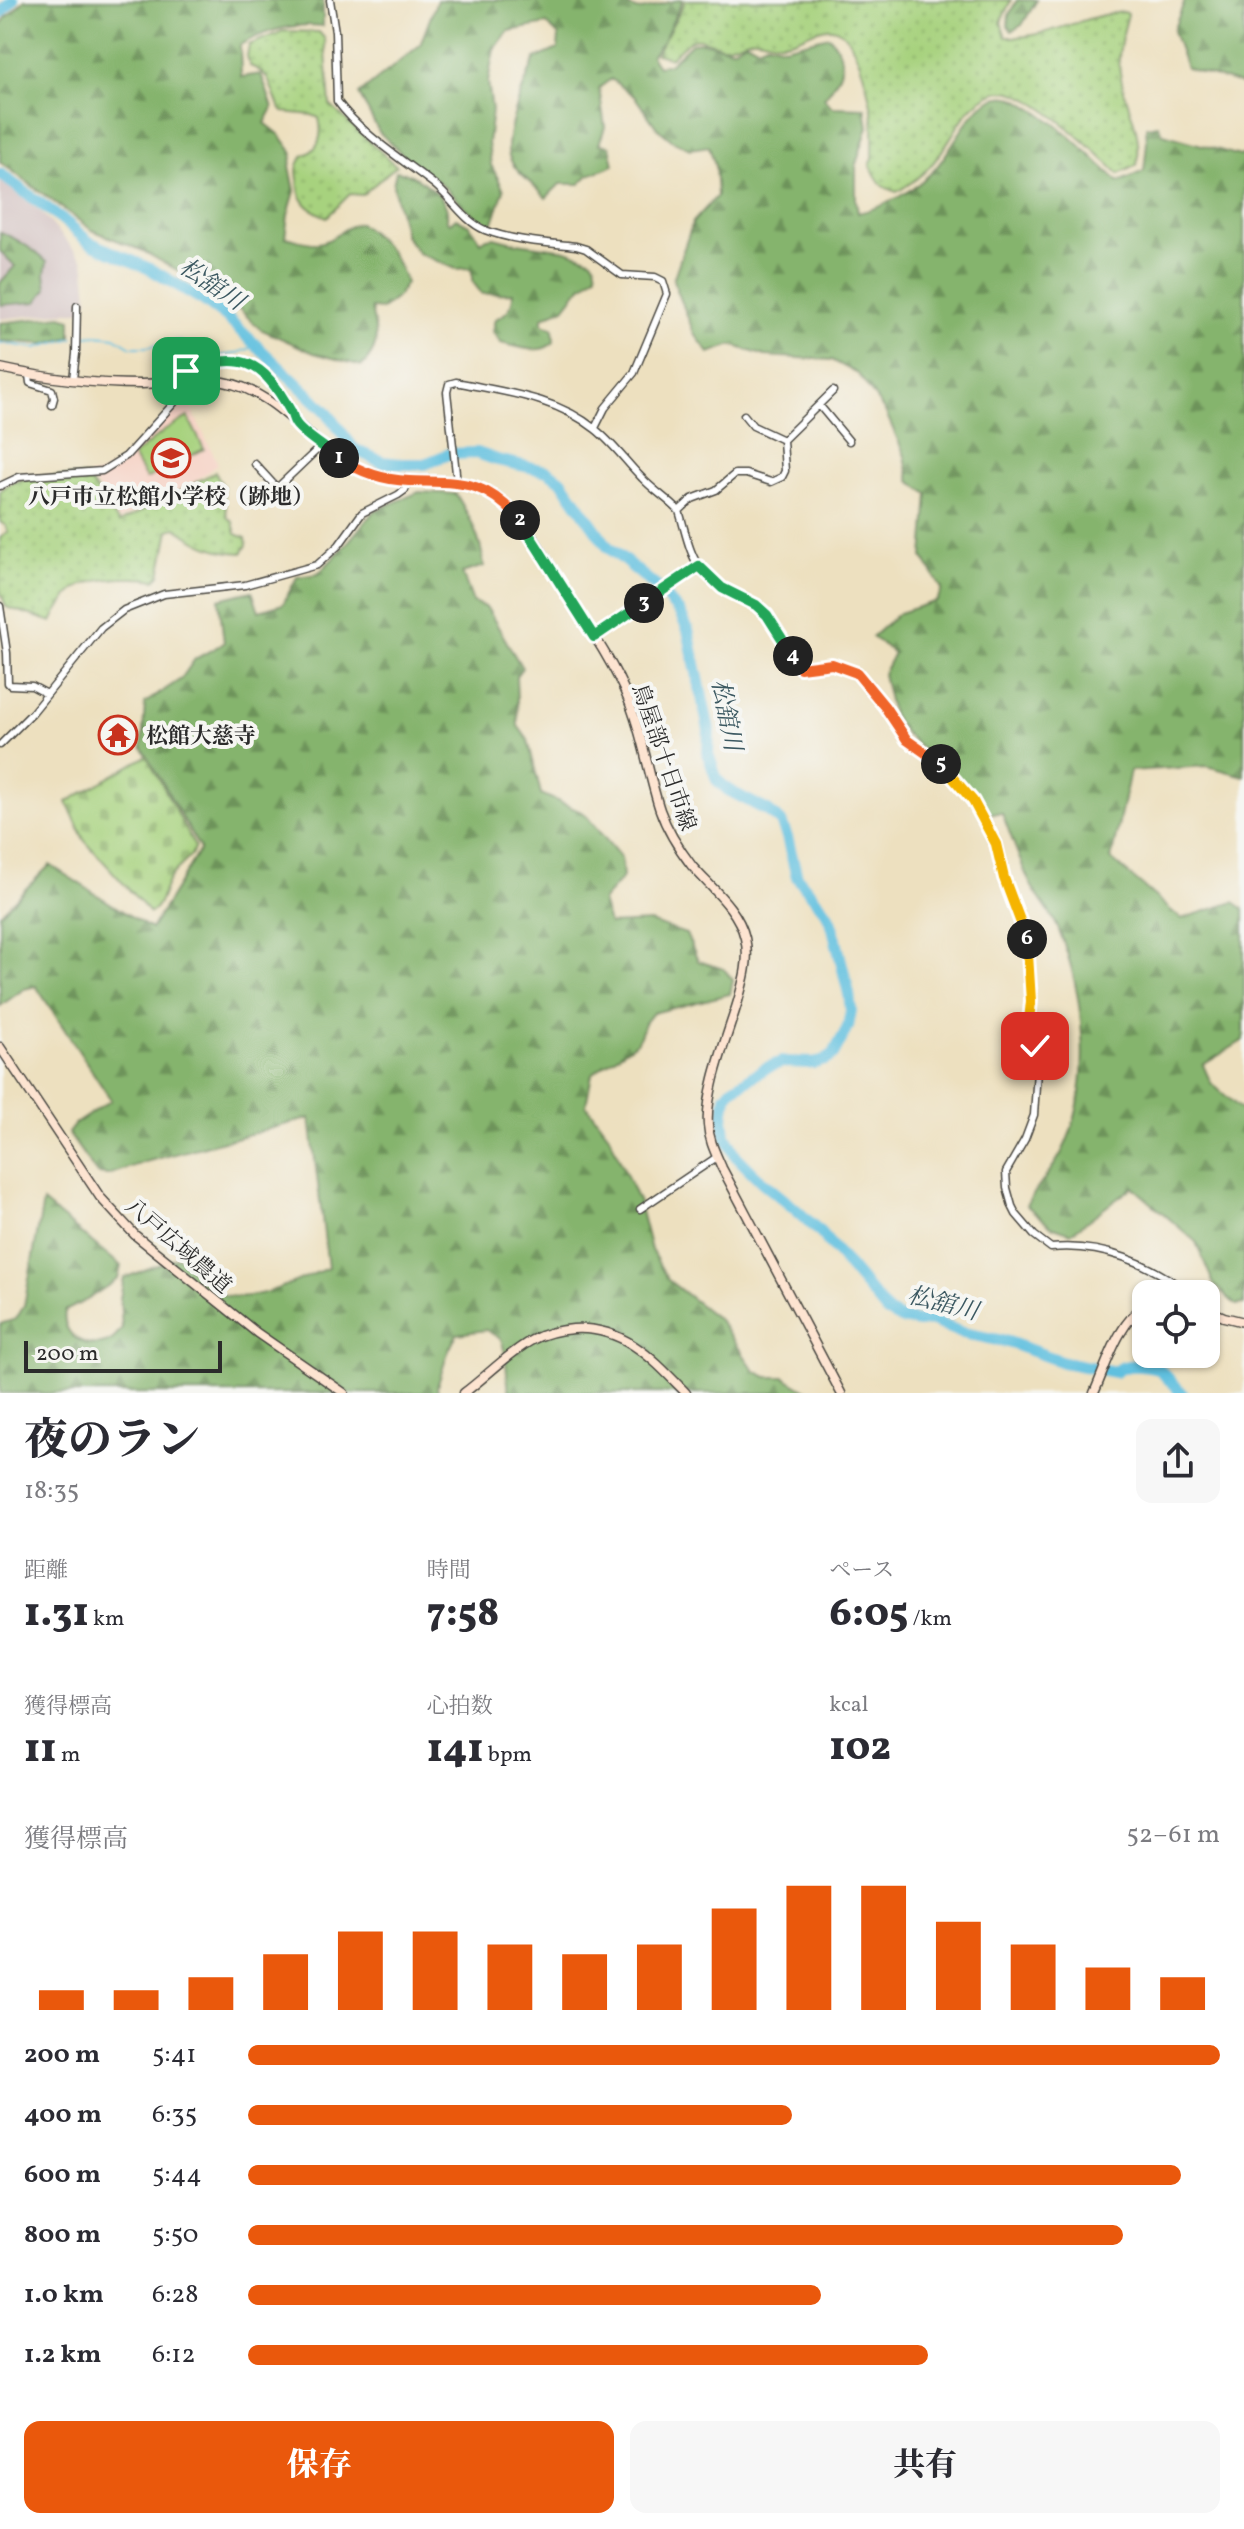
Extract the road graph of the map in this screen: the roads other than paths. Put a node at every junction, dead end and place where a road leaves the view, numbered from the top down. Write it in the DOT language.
graph roads {
  1 [pos="330,0"];
  2 [pos="77,306"];
  3 [pos="0,368"];
  4 [pos="29,375"];
  5 [pos="73,379"];
  6 [pos="179,383"];
  7 [pos="833,391"];
  8 [pos="52,405"];
  9 [pos="819,405"];
  10 [pos="744,415"];
  11 [pos="296,424"];
  12 [pos="595,428"];
  13 [pos="783,440"];
  14 [pos="849,441"];
  15 [pos="322,445"];
  16 [pos="255,464"];
  17 [pos="408,481"];
  18 [pos="457,482"];
  19 [pos="0,486"];
  20 [pos="679,511"];
  21 [pos="699,566"];
  22 [pos="0,606"];
  23 [pos="594,637"];
  24 [pos="47,694"];
  25 [pos="0,745"];
  26 [pos="0,1047"];
  27 [pos="717,1157"];
  28 [pos="640,1209"];
  29 [pos="1172,1280"];
  30 [pos="1220,1315"];
  31 [pos="1132,1316"];
  32 [pos="1244,1322"];
  33 [pos="344,1393"];
  34 [pos="464,1393"];
  35 [pos="686,1393"];
  36 [pos="841,1393"];
  37 [pos="1094,1393"];
  1 -- 12 [label="street"];
  2 -- 5 [label="street"];
  3 -- 4 [label="main road, 鳥屋部十日市線"];
  4 -- 5 [label="main road, 鳥屋部十日市線"];
  4 -- 8 [label="street"];
  5 -- 6 [label="main road, 鳥屋部十日市線"];
  6 -- 11 [label="main road, 鳥屋部十日市線"];
  6 -- 11 [label="street"];
  6 -- 19 [label="street"];
  7 -- 9 [label="street"];
  9 -- 13 [label="street"];
  9 -- 14 [label="street"];
  10 -- 13 [label="street"];
  11 -- 15 [label="main road, 鳥屋部十日市線"];
  12 -- 18 [label="street"];
  12 -- 20 [label="street"];
  13 -- 20 [label="street"];
  15 -- 16 [label="street"];
  15 -- 17 [label="main road, 鳥屋部十日市線"];
  17 -- 18 [label="main road, 鳥屋部十日市線"];
  17 -- 24 [label="street"];
  18 -- 23 [label="main road, 鳥屋部十日市線"];
  20 -- 21 [label="street"];
  21 -- 23 [label="street"];
  21 -- 29 [label="street"];
  22 -- 24 [label="street"];
  23 -- 27 [label="main road, 鳥屋部十日市線"];
  24 -- 25 [label="street"];
  26 -- 33 [label="main road, 八戸広域農道"];
  27 -- 28 [label="street"];
  27 -- 36 [label="main road, 鳥屋部十日市線"];
  30 -- 32 [label="main road"];
  31 -- 37 [label="main road"];
  34 -- 35 [label="main road"];
}
